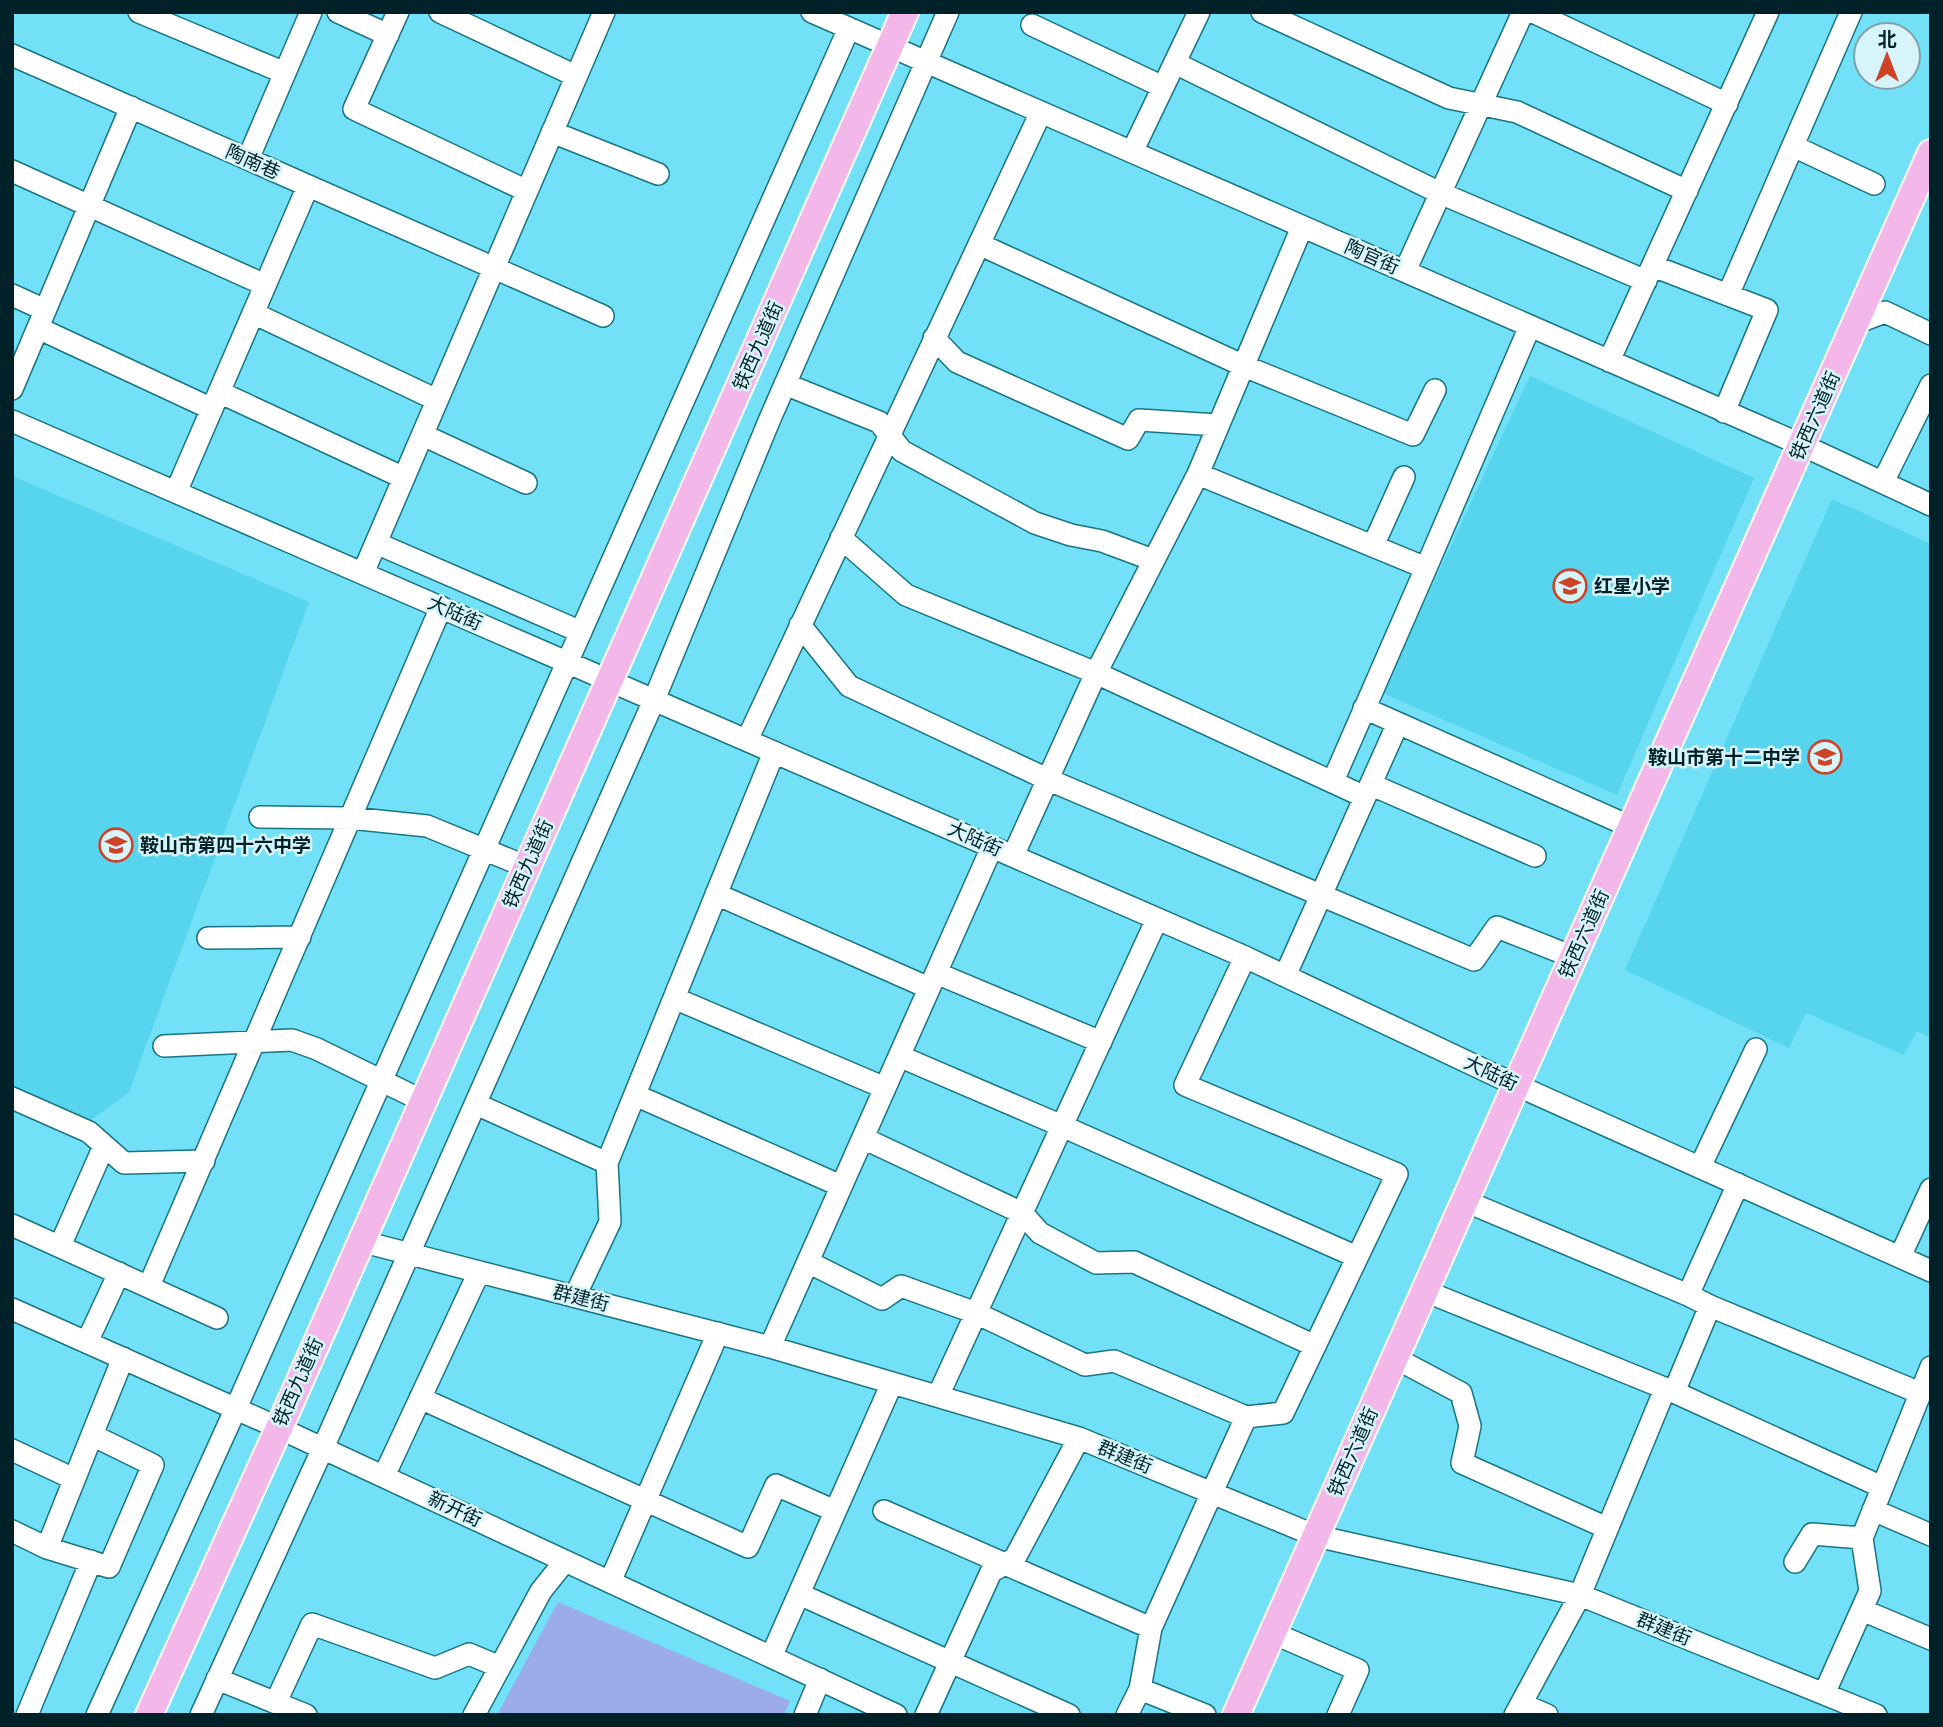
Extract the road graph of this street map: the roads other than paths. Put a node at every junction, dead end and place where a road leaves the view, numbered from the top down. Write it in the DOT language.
graph roads {
  1 [pos="139,12"];
  2 [pos="311,12"];
  3 [pos="338,12"];
  4 [pos="398,12"];
  5 [pos="440,12"];
  6 [pos="604,12"];
  7 [pos="812,12"];
  8 [pos="905,12"];
  9 [pos="948,12"];
  10 [pos="1199,12"];
  11 [pos="1262,12"];
  12 [pos="1523,12"];
  13 [pos="1533,12"];
  14 [pos="1851,12"];
  15 [pos="1763,14"];
  16 [pos="1032,25"];
  17 [pos="849,28"];
  18 [pos="388,35"];
  19 [pos="890,46"];
  20 [pos="12,55"];
  21 [pos="925,61"];
  22 [pos="1175,63"];
  23 [pos="285,73"];
  24 [pos="576,76"];
  25 [pos="1163,87"];
  26 [pos="1727,103"];
  27 [pos="1481,105"];
  28 [pos="131,107"];
  29 [pos="1041,112"];
  30 [pos="552,132"];
  31 [pos="1793,146"];
  32 [pos="1132,152"];
  33 [pos="1931,153"];
  34 [pos="248,159"];
  35 [pos="12,171"];
  36 [pos="658,174"];
  37 [pos="1874,184"];
  38 [pos="308,186"];
  39 [pos="527,191"];
  40 [pos="1687,191"];
  41 [pos="1440,193"];
  42 [pos="89,206"];
  43 [pos="1302,226"];
  44 [pos="979,244"];
  45 [pos="494,269"];
  46 [pos="1405,271"];
  47 [pos="1649,273"];
  48 [pos="265,285"];
  49 [pos="12,295"];
  50 [pos="1728,295"];
  51 [pos="253,313"];
  52 [pos="603,316"];
  53 [pos="42,319"];
  54 [pos="1856,323"];
  55 [pos="1530,326"];
  56 [pos="1931,334"];
  57 [pos="934,338"];
  58 [pos="1609,361"];
  59 [pos="1244,366"];
  60 [pos="785,384"];
  61 [pos="1931,384"];
  62 [pos="12,389"];
  63 [pos="1435,390"];
  64 [pos="216,400"];
  65 [pos="437,400"];
  66 [pos="1724,412"];
  67 [pos="12,421"];
  68 [pos="1219,425"];
  69 [pos="422,435"];
  70 [pos="888,436"];
  71 [pos="1802,445"];
  72 [pos="1198,474"];
  73 [pos="1404,477"];
  74 [pos="404,478"];
  75 [pos="1883,482"];
  76 [pos="526,483"];
  77 [pos="176,492"];
  78 [pos="1931,505"];
  79 [pos="841,538"];
  80 [pos="376,543"];
  81 [pos="1373,547"];
  82 [pos="1153,560"];
  83 [pos="1426,568"];
  84 [pos="363,573"];
  85 [pos="441,607"];
  86 [pos="800,625"];
  87 [pos="581,632"];
  88 [pos="567,662"];
  89 [pos="1096,673"];
  90 [pos="609,681"];
  91 [pos="654,700"];
  92 [pos="1364,708"];
  93 [pos="1398,723"];
  94 [pos="747,740"];
  95 [pos="774,752"];
  96 [pos="1048,780"];
  97 [pos="1333,781"];
  98 [pos="1368,791"];
  99 [pos="260,817"];
  100 [pos="350,818"];
  101 [pos="1632,827"];
  102 [pos="992,847"];
  103 [pos="483,849"];
  104 [pos="1013,856"];
  105 [pos="1535,856"];
  106 [pos="527,867"];
  107 [pos="716,894"];
  108 [pos="1321,894"];
  109 [pos="1157,919"];
  110 [pos="300,937"];
  111 [pos="208,938"];
  112 [pos="1245,957"];
  113 [pos="1573,957"];
  114 [pos="1285,976"];
  115 [pos="932,981"];
  116 [pos="674,998"];
  117 [pos="255,1040"];
  118 [pos="1101,1042"];
  119 [pos="164,1046"];
  120 [pos="1756,1049"];
  121 [pos="899,1056"];
  122 [pos="381,1080"];
  123 [pos="1516,1085"];
  124 [pos="885,1088"];
  125 [pos="635,1096"];
  126 [pos="12,1098"];
  127 [pos="423,1101"];
  128 [pos="476,1104"];
  129 [pos="1062,1126"];
  130 [pos="863,1138"];
  131 [pos="104,1146"];
  132 [pos="204,1161"];
  133 [pos="607,1163"];
  134 [pos="1700,1167"];
  135 [pos="1738,1184"];
  136 [pos="841,1186"];
  137 [pos="1931,1189"];
  138 [pos="1465,1201"];
  139 [pos="1022,1213"];
  140 [pos="12,1225"];
  141 [pos="360,1241"];
  142 [pos="60,1246"];
  143 [pos="409,1254"];
  144 [pos="1357,1257"];
  145 [pos="1900,1257"];
  146 [pos="808,1262"];
  147 [pos="1931,1271"];
  148 [pos="479,1272"];
  149 [pos="119,1273"];
  150 [pos="149,1286"];
  151 [pos="1424,1291"];
  152 [pos="1688,1295"];
  153 [pos="575,1296"];
  154 [pos="1710,1306"];
  155 [pos="12,1309"];
  156 [pos="976,1313"];
  157 [pos="217,1318"];
  158 [pos="718,1333"];
  159 [pos="87,1342"];
  160 [pos="1315,1346"];
  161 [pos="770,1347"];
  162 [pos="123,1358"];
  163 [pos="1395,1359"];
  164 [pos="1931,1367"];
  165 [pos="892,1383"];
  166 [pos="1670,1391"];
  167 [pos="937,1396"];
  168 [pos="420,1398"];
  169 [pos="1922,1403"];
  170 [pos="236,1408"];
  171 [pos="1246,1417"];
  172 [pos="279,1428"];
  173 [pos="92,1435"];
  174 [pos="1079,1438"];
  175 [pos="323,1448"];
  176 [pos="12,1450"];
  177 [pos="384,1476"];
  178 [pos="74,1479"];
  179 [pos="1882,1487"];
  180 [pos="1211,1493"];
  181 [pos="646,1498"];
  182 [pos="1873,1510"];
  183 [pos="835,1511"];
  184 [pos="884,1511"];
  185 [pos="1607,1528"];
  186 [pos="12,1531"];
  187 [pos="1931,1535"];
  188 [pos="1316,1536"];
  189 [pos="1862,1538"];
  190 [pos="47,1548"];
  191 [pos="565,1561"];
  192 [pos="91,1562"];
  193 [pos="1795,1562"];
  194 [pos="1006,1563"];
  195 [pos="610,1582"];
  196 [pos="799,1594"];
  197 [pos="1580,1595"];
  198 [pos="1862,1610"];
  199 [pos="1151,1628"];
  200 [pos="1273,1633"];
  201 [pos="1931,1639"];
  202 [pos="771,1657"];
  203 [pos="951,1661"];
  204 [pos="500,1667"];
  205 [pos="217,1679"];
  206 [pos="820,1679"];
  207 [pos="1140,1689"];
  208 [pos="276,1702"];
  209 [pos="1830,1703"];
  210 [pos="1518,1709"];
  211 [pos="27,1715"];
  212 [pos="97,1715"];
  213 [pos="149,1715"];
  214 [pos="201,1715"];
  215 [pos="306,1715"];
  216 [pos="474,1715"];
  217 [pos="805,1715"];
  218 [pos="896,1715"];
  219 [pos="926,1715"];
  220 [pos="1069,1715"];
  221 [pos="1127,1715"];
  222 [pos="1205,1715"];
  223 [pos="1236,1715"];
  224 [pos="1338,1715"];
  225 [pos="1547,1715"];
  226 [pos="1876,1715"];
  1 -- 23 [label="street"];
  2 -- 23 [label="street"];
  3 -- 18 [label="street"];
  4 -- 18 [label="street"];
  5 -- 24 [label="street"];
  6 -- 24 [label="street"];
  7 -- 17 [label="street, 陶官街"];
  8 -- 19 [label="main road, 铁西九道街"];
  9 -- 21 [label="street"];
  10 -- 22 [label="street"];
  11 -- 27 [label="street"];
  12 -- 27 [label="street"];
  13 -- 26 [label="street"];
  14 -- 31 [label="street"];
  15 -- 26 [label="street"];
  16 -- 25 [label="street"];
  17 -- 19 [label="street, 陶官街"];
  17 -- 87 [label="street"];
  18 -- 39 [label="street"];
  19 -- 21 [label="street, 陶官街"];
  19 -- 90 [label="main road, 铁西九道街"];
  20 -- 28 [label="street, 陶南巷"];
  21 -- 29 [label="street, 陶官街"];
  21 -- 60 [label="street"];
  22 -- 25 [label="street"];
  22 -- 41 [label="street"];
  23 -- 34 [label="street"];
  24 -- 30 [label="street"];
  25 -- 32 [label="street"];
  26 -- 40 [label="street"];
  27 -- 40 [label="street"];
  27 -- 41 [label="street"];
  28 -- 34 [label="street, 陶南巷"];
  28 -- 42 [label="street"];
  29 -- 32 [label="street, 陶官街"];
  29 -- 44 [label="street"];
  30 -- 36 [label="street"];
  30 -- 39 [label="street"];
  31 -- 37 [label="street"];
  31 -- 50 [label="street"];
  32 -- 43 [label="street, 陶官街"];
  33 -- 54 [label="main road, 铁西六道街"];
  34 -- 38 [label="street, 陶南巷"];
  35 -- 42 [label="street"];
  38 -- 45 [label="street, 陶南巷"];
  38 -- 48 [label="street"];
  39 -- 45 [label="street"];
  40 -- 47 [label="street"];
  41 -- 46 [label="street"];
  41 -- 47 [label="street"];
  42 -- 48 [label="street"];
  42 -- 53 [label="street"];
  43 -- 46 [label="street, 陶官街"];
  43 -- 59 [label="street"];
  44 -- 57 [label="street"];
  44 -- 59 [label="street"];
  45 -- 52 [label="street, 陶南巷"];
  45 -- 65 [label="street"];
  46 -- 55 [label="street, 陶官街"];
  47 -- 50 [label="street"];
  47 -- 58 [label="street"];
  48 -- 51 [label="street"];
  49 -- 53 [label="street"];
  50 -- 66 [label="street"];
  51 -- 64 [label="street"];
  51 -- 65 [label="street"];
  53 -- 62 [label="street"];
  53 -- 64 [label="street"];
  54 -- 56 [label="street"];
  54 -- 71 [label="main road, 铁西六道街"];
  55 -- 58 [label="street, 陶官街"];
  55 -- 83 [label="street"];
  57 -- 68 [label="street"];
  57 -- 70 [label="street"];
  58 -- 66 [label="street, 陶官街"];
  59 -- 63 [label="street"];
  59 -- 68 [label="street"];
  60 -- 70 [label="street"];
  60 -- 91 [label="street"];
  61 -- 75 [label="street"];
  64 -- 74 [label="street"];
  64 -- 77 [label="street"];
  65 -- 69 [label="street"];
  66 -- 71 [label="street, 陶官街"];
  67 -- 77 [label="street, 大陆街"];
  68 -- 72 [label="street"];
  69 -- 74 [label="street"];
  69 -- 76 [label="street"];
  70 -- 79 [label="street"];
  70 -- 82 [label="street"];
  71 -- 75 [label="street, 陶官街"];
  71 -- 101 [label="main road, 铁西六道街"];
  72 -- 81 [label="street"];
  72 -- 82 [label="street"];
  73 -- 81 [label="street"];
  74 -- 80 [label="street"];
  75 -- 78 [label="street, 陶官街"];
  77 -- 84 [label="street, 大陆街"];
  79 -- 86 [label="street"];
  79 -- 89 [label="street"];
  80 -- 84 [label="street"];
  80 -- 87 [label="street"];
  81 -- 83 [label="street"];
  82 -- 89 [label="street"];
  83 -- 92 [label="street"];
  84 -- 85 [label="street, 大陆街"];
  85 -- 88 [label="street, 大陆街"];
  85 -- 100 [label="street"];
  86 -- 94 [label="street"];
  86 -- 96 [label="street"];
  87 -- 88 [label="street"];
  88 -- 90 [label="street, 大陆街"];
  88 -- 103 [label="street"];
  89 -- 96 [label="street"];
  89 -- 97 [label="street"];
  90 -- 91 [label="street, 大陆街"];
  90 -- 106 [label="main road, 铁西九道街"];
  91 -- 94 [label="street, 大陆街"];
  91 -- 128 [label="street"];
  92 -- 93 [label="street"];
  92 -- 97 [label="street"];
  93 -- 98 [label="street"];
  93 -- 101 [label="street"];
  94 -- 95 [label="street, 大陆街"];
  95 -- 102 [label="street, 大陆街"];
  95 -- 107 [label="street"];
  96 -- 104 [label="street"];
  96 -- 108 [label="street"];
  97 -- 98 [label="street"];
  98 -- 105 [label="street"];
  98 -- 108 [label="street"];
  99 -- 100 [label="street"];
  100 -- 103 [label="street"];
  100 -- 110 [label="street"];
  101 -- 113 [label="main road, 铁西六道街"];
  102 -- 104 [label="street, 大陆街"];
  102 -- 115 [label="street"];
  103 -- 106 [label="street"];
  103 -- 122 [label="street"];
  104 -- 109 [label="street, 大陆街"];
  106 -- 127 [label="main road, 铁西九道街"];
  107 -- 115 [label="street"];
  107 -- 116 [label="street"];
  108 -- 113 [label="street"];
  108 -- 114 [label="street"];
  109 -- 112 [label="street, 大陆街"];
  109 -- 118 [label="street"];
  110 -- 111 [label="street"];
  110 -- 117 [label="street"];
  112 -- 114 [label="street, 大陆街"];
  112 -- 144 [label="street"];
  113 -- 123 [label="main road, 铁西六道街"];
  114 -- 123 [label="street, 大陆街"];
  115 -- 118 [label="street"];
  115 -- 121 [label="street"];
  116 -- 124 [label="street"];
  116 -- 125 [label="street"];
  117 -- 119 [label="street"];
  117 -- 122 [label="street"];
  117 -- 132 [label="street"];
  118 -- 129 [label="street"];
  120 -- 134 [label="street"];
  121 -- 124 [label="street"];
  121 -- 129 [label="street"];
  122 -- 127 [label="street"];
  122 -- 170 [label="street"];
  123 -- 134 [label="street, 大陆街"];
  123 -- 138 [label="main road, 铁西六道街"];
  124 -- 130 [label="street"];
  125 -- 133 [label="street"];
  125 -- 136 [label="street"];
  126 -- 131 [label="street"];
  127 -- 141 [label="main road, 铁西九道街"];
  128 -- 133 [label="street"];
  128 -- 143 [label="street"];
  129 -- 139 [label="street"];
  129 -- 144 [label="street"];
  130 -- 136 [label="street"];
  130 -- 139 [label="street"];
  131 -- 132 [label="street"];
  131 -- 142 [label="street"];
  132 -- 150 [label="street"];
  133 -- 153 [label="street"];
  134 -- 135 [label="street, 大陆街"];
  135 -- 145 [label="street, 大陆街"];
  135 -- 152 [label="street"];
  136 -- 146 [label="street"];
  137 -- 145 [label="street"];
  138 -- 151 [label="main road, 铁西六道街"];
  138 -- 152 [label="street"];
  139 -- 156 [label="street"];
  139 -- 160 [label="street"];
  140 -- 142 [label="street"];
  141 -- 143 [label="street, 群建街"];
  141 -- 172 [label="main road, 铁西九道街"];
  142 -- 149 [label="street"];
  143 -- 148 [label="street, 群建街"];
  143 -- 175 [label="street"];
  144 -- 160 [label="street"];
  145 -- 147 [label="street, 大陆街"];
  146 -- 156 [label="street"];
  146 -- 161 [label="street"];
  148 -- 153 [label="street, 群建街"];
  148 -- 168 [label="street"];
  149 -- 150 [label="street"];
  149 -- 159 [label="street"];
  150 -- 157 [label="street"];
  151 -- 163 [label="main road, 铁西六道街"];
  151 -- 166 [label="street"];
  152 -- 154 [label="street"];
  153 -- 158 [label="street, 群建街"];
  154 -- 166 [label="street"];
  154 -- 169 [label="street"];
  155 -- 159 [label="street, 新开街"];
  156 -- 167 [label="street"];
  156 -- 171 [label="street"];
  158 -- 161 [label="street, 群建街"];
  158 -- 181 [label="street"];
  159 -- 162 [label="street, 新开街"];
  160 -- 171 [label="street"];
  161 -- 165 [label="street, 群建街"];
  162 -- 170 [label="street, 新开街"];
  162 -- 173 [label="street"];
  163 -- 185 [label="street"];
  163 -- 188 [label="main road, 铁西六道街"];
  164 -- 169 [label="street"];
  165 -- 167 [label="street, 群建街"];
  165 -- 183 [label="street"];
  166 -- 179 [label="street"];
  166 -- 185 [label="street"];
  167 -- 174 [label="street, 群建街"];
  168 -- 177 [label="street"];
  168 -- 181 [label="street"];
  169 -- 179 [label="street"];
  170 -- 172 [label="street, 新开街"];
  170 -- 212 [label="street"];
  171 -- 180 [label="street"];
  172 -- 175 [label="street, 新开街"];
  172 -- 213 [label="main road, 铁西九道街"];
  173 -- 178 [label="street"];
  173 -- 192 [label="street"];
  174 -- 180 [label="street, 群建街"];
  174 -- 194 [label="street"];
  175 -- 177 [label="street, 新开街"];
  175 -- 205 [label="street"];
  176 -- 178 [label="street"];
  177 -- 191 [label="street, 新开街"];
  178 -- 190 [label="street"];
  179 -- 182 [label="street"];
  180 -- 188 [label="street, 群建街"];
  180 -- 199 [label="street"];
  181 -- 183 [label="street"];
  181 -- 195 [label="street"];
  182 -- 187 [label="street"];
  182 -- 189 [label="street"];
  183 -- 196 [label="street"];
  184 -- 194 [label="street"];
  185 -- 197 [label="street"];
  186 -- 190 [label="street"];
  188 -- 197 [label="street, 群建街"];
  188 -- 200 [label="main road, 铁西六道街"];
  189 -- 193 [label="street"];
  189 -- 198 [label="street"];
  190 -- 192 [label="street"];
  191 -- 195 [label="street, 新开街"];
  191 -- 204 [label="street"];
  192 -- 211 [label="street"];
  194 -- 199 [label="street"];
  194 -- 203 [label="street"];
  195 -- 202 [label="street, 新开街"];
  196 -- 202 [label="street"];
  196 -- 203 [label="street"];
  197 -- 209 [label="street, 群建街"];
  197 -- 210 [label="street"];
  198 -- 201 [label="street"];
  198 -- 209 [label="street"];
  199 -- 207 [label="street"];
  200 -- 223 [label="main road, 铁西六道街"];
  200 -- 224 [label="street"];
  202 -- 206 [label="street, 新开街"];
  203 -- 219 [label="street"];
  203 -- 220 [label="street"];
  204 -- 208 [label="street"];
  204 -- 216 [label="street"];
  205 -- 208 [label="street"];
  205 -- 214 [label="street"];
  206 -- 217 [label="street"];
  206 -- 218 [label="street, 新开街"];
  207 -- 221 [label="street"];
  207 -- 222 [label="street"];
  208 -- 215 [label="street"];
  209 -- 226 [label="street, 群建街"];
  210 -- 225 [label="street"];
}
